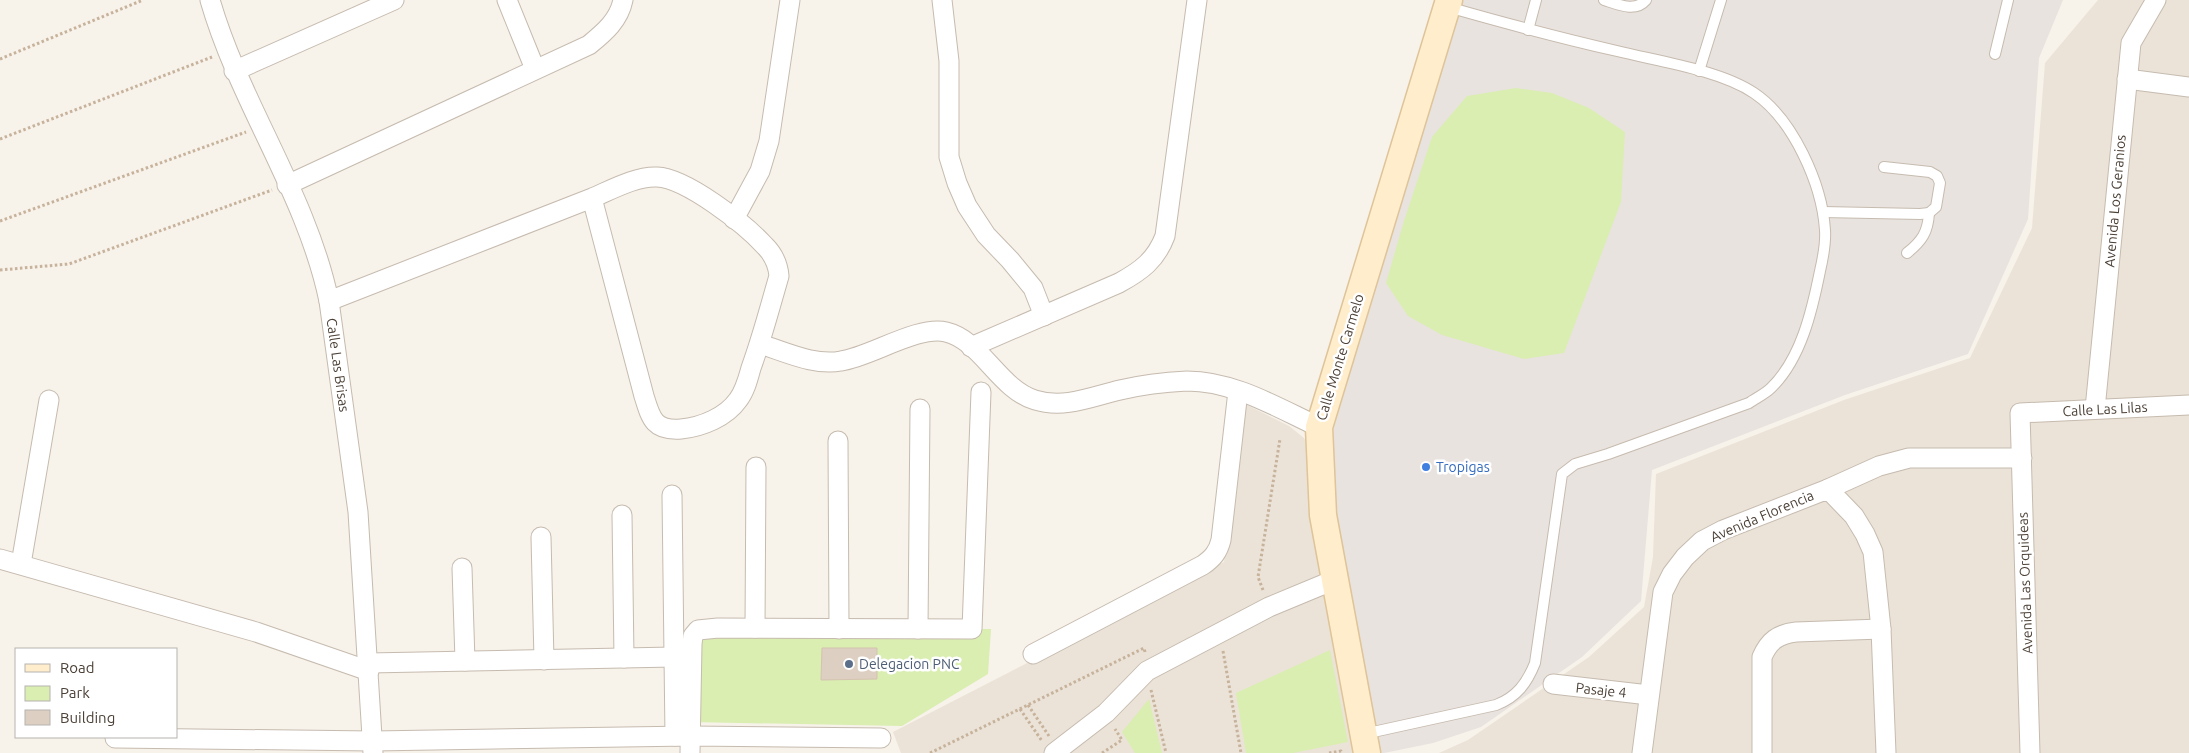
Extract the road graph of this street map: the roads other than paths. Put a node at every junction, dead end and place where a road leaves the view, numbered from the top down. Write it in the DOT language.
graph roads {
  1 [pos="210,0"];
  2 [pos="394,0"];
  3 [pos="506,0"];
  4 [pos="623,0"];
  5 [pos="790,0"];
  6 [pos="942,0"];
  7 [pos="1197,0"];
  8 [pos="1536,0"];
  9 [pos="1604,0"];
  10 [pos="1646,0"];
  11 [pos="1721,0"];
  12 [pos="2008,0"];
  13 [pos="2156,0"];
  14 [pos="1448,3"];
  15 [pos="1528,30"];
  16 [pos="1995,54"];
  17 [pos="535,69"];
  18 [pos="234,71"];
  19 [pos="1699,71"];
  20 [pos="2127,79"];
  21 [pos="2189,86"];
  22 [pos="1884,167"];
  23 [pos="287,185"];
  24 [pos="592,198"];
  25 [pos="1823,212"];
  26 [pos="1929,213"];
  27 [pos="734,219"];
  28 [pos="1907,253"];
  29 [pos="329,301"];
  30 [pos="1044,316"];
  31 [pos="760,344"];
  32 [pos="971,347"];
  33 [pos="1238,391"];
  34 [pos="981,392"];
  35 [pos="50,400"];
  36 [pos="2189,404"];
  37 [pos="2189,408"];
  38 [pos="2095,409"];
  39 [pos="920,410"];
  40 [pos="2020,413"];
  41 [pos="1319,428"];
  42 [pos="838,441"];
  43 [pos="2022,458"];
  44 [pos="756,467"];
  45 [pos="1828,489"];
  46 [pos="672,495"];
  47 [pos="622,515"];
  48 [pos="541,537"];
  49 [pos="0,559"];
  50 [pos="21,564"];
  51 [pos="462,568"];
  52 [pos="1334,580"];
  53 [pos="755,628"];
  54 [pos="1881,628"];
  55 [pos="839,629"];
  56 [pos="918,629"];
  57 [pos="1033,654"];
  58 [pos="674,657"];
  59 [pos="624,658"];
  60 [pos="544,660"];
  61 [pos="465,661"];
  62 [pos="369,667"];
  63 [pos="1553,684"];
  64 [pos="1650,695"];
  65 [pos="114,738"];
  66 [pos="881,738"];
  67 [pos="685,741"];
  68 [pos="1365,744"];
  69 [pos="373,747"];
  70 [pos="1054,753"];
  71 [pos="1642,753"];
  72 [pos="1762,753"];
  73 [pos="1886,753"];
  74 [pos="2030,753"];
  1 -- 18 [label="street, Calle Las Brisas"];
  2 -- 18 [label="street"];
  3 -- 17 [label="street"];
  4 -- 17 [label="street"];
  5 -- 27 [label="street"];
  6 -- 30 [label="street"];
  7 -- 30 [label="street"];
  8 -- 15 [label="lane"];
  9 -- 10 [label="lane"];
  11 -- 19 [label="lane"];
  12 -- 16 [label="lane"];
  13 -- 20 [label="street, Avenida Los Geranios"];
  14 -- 15 [label="lane"];
  14 -- 41 [label="street, Calle Monte Carmelo"];
  15 -- 19 [label="lane"];
  17 -- 23 [label="street"];
  18 -- 23 [label="street, Calle Las Brisas"];
  19 -- 25 [label="lane"];
  20 -- 21 [label="street"];
  20 -- 38 [label="street, Avenida Los Geranios"];
  22 -- 26 [label="lane"];
  23 -- 29 [label="street, Calle Las Brisas"];
  24 -- 27 [label="street"];
  24 -- 29 [label="street"];
  24 -- 31 [label="street"];
  25 -- 26 [label="lane"];
  25 -- 68 [label="lane"];
  26 -- 28 [label="lane"];
  27 -- 31 [label="street"];
  29 -- 62 [label="street, Calle Las Brisas"];
  30 -- 32 [label="street"];
  31 -- 32 [label="street"];
  32 -- 33 [label="street"];
  33 -- 41 [label="street"];
  33 -- 57 [label="street"];
  34 -- 56 [label="street"];
  35 -- 50 [label="street"];
  36 -- 37 [label="street"];
  36 -- 38 [label="street, Calle Las Lilas"];
  38 -- 40 [label="street, Calle Las Lilas"];
  39 -- 56 [label="street"];
  40 -- 43 [label="street, Avenida Las Orquideas"];
  41 -- 52 [label="street, Calle Monte Carmelo"];
  42 -- 55 [label="street"];
  43 -- 45 [label="street"];
  43 -- 74 [label="street, Avenida Las Orquideas"];
  44 -- 53 [label="street"];
  45 -- 54 [label="street, Avenida Florencia"];
  45 -- 64 [label="street, Avenida Florencia"];
  46 -- 58 [label="street"];
  47 -- 59 [label="street"];
  48 -- 60 [label="street"];
  49 -- 50 [label="street"];
  50 -- 62 [label="street"];
  51 -- 61 [label="street"];
  52 -- 68 [label="street, Calle Monte Carmelo"];
  52 -- 70 [label="street"];
  53 -- 55 [label="street"];
  53 -- 67 [label="street"];
  54 -- 72 [label="street"];
  54 -- 73 [label="street, Avenida Florencia"];
  55 -- 56 [label="street"];
  58 -- 59 [label="street"];
  58 -- 67 [label="street"];
  59 -- 60 [label="street"];
  60 -- 61 [label="street"];
  61 -- 62 [label="street"];
  62 -- 69 [label="street, Calle Las Brisas"];
  63 -- 64 [label="street, Pasaje 4"];
  64 -- 71 [label="street, Avenida Florencia"];
  65 -- 69 [label="street"];
  66 -- 67 [label="street"];
  67 -- 69 [label="street"];
}
